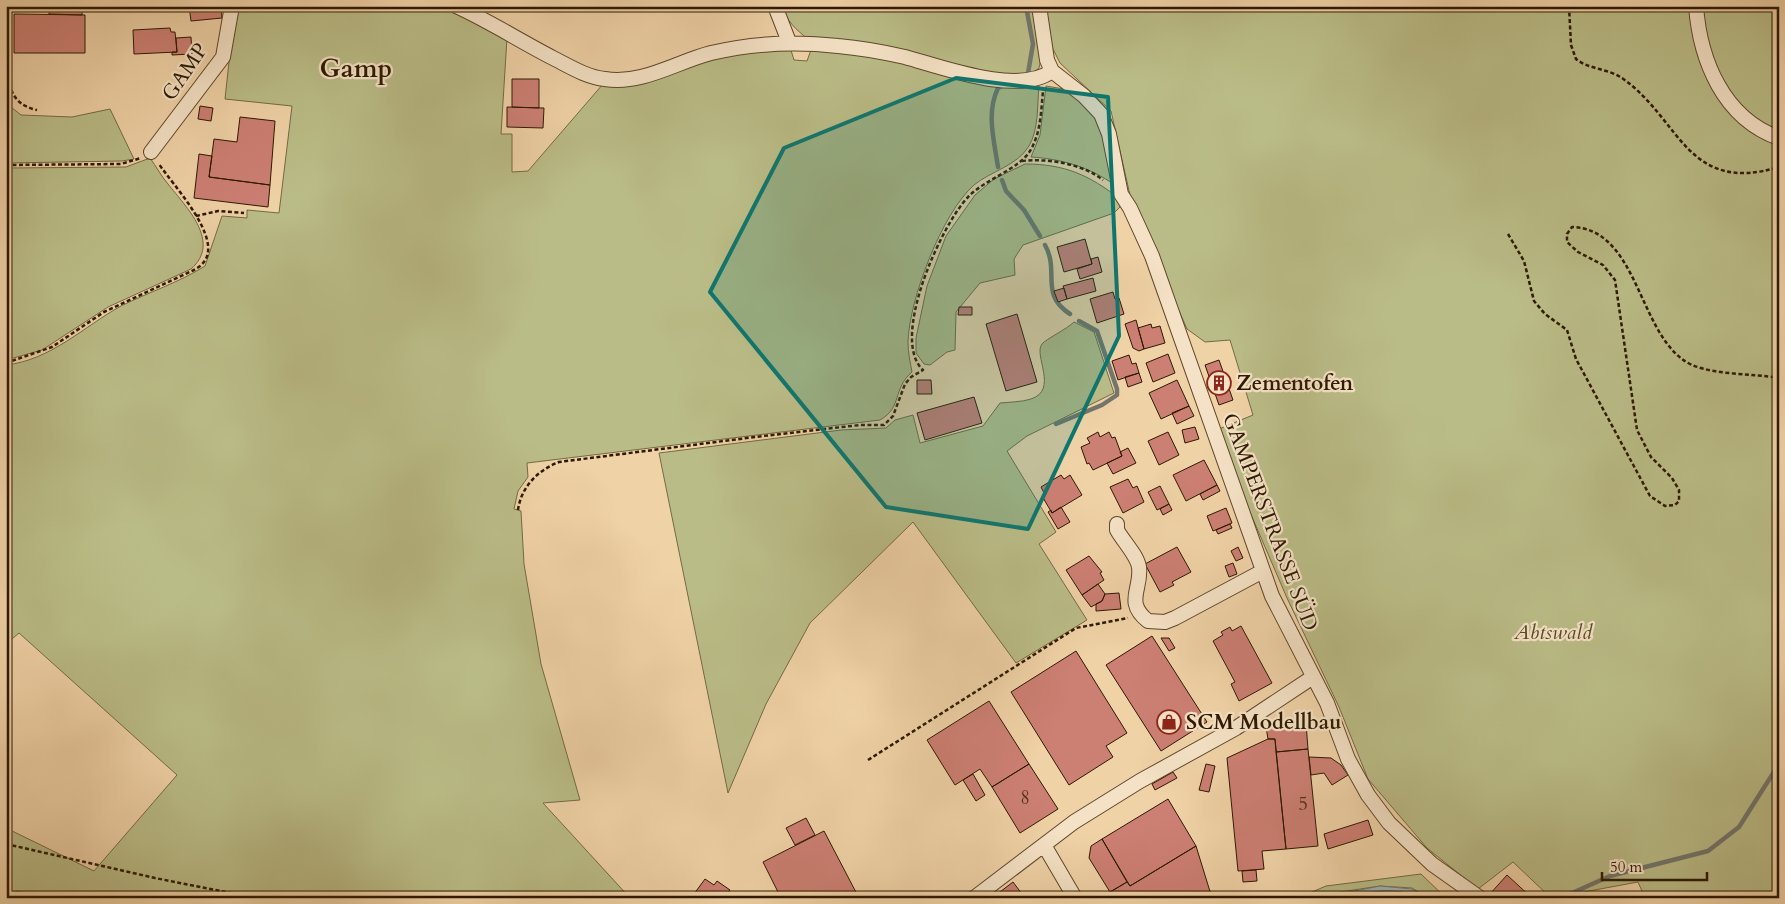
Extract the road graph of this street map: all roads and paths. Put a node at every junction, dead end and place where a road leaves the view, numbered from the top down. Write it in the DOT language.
graph roads {
  1 [pos="15,6"];
  2 [pos="232,6"];
  3 [pos="456,6"];
  4 [pos="775,6"];
  5 [pos="1039,6"];
  6 [pos="1569,6"];
  7 [pos="1696,6"];
  8 [pos="6,38"];
  9 [pos="789,42"];
  10 [pos="6,58"];
  11 [pos="1048,74"];
  12 [pos="37,110"];
  13 [pos="1779,138"];
  14 [pos="151,152"];
  15 [pos="1021,161"];
  16 [pos="6,165"];
  17 [pos="1779,167"];
  18 [pos="1121,194"];
  19 [pos="244,213"];
  20 [pos="196,216"];
  21 [pos="1508,234"];
  22 [pos="6,363"];
  23 [pos="1779,378"];
  24 [pos="518,510"];
  25 [pos="1117,524"];
  26 [pos="1264,571"];
  27 [pos="1142,616"];
  28 [pos="1313,677"];
  29 [pos="868,760"];
  30 [pos="6,844"];
  31 [pos="1044,845"];
  32 [pos="256,898"];
  33 [pos="974,898"];
  34 [pos="1076,898"];
  35 [pos="1480,898"];
  1 -- 8 [label="path"];
  2 -- 14 [label="street, GAMP"];
  3 -- 9 [label="street"];
  4 -- 9 [label="street"];
  5 -- 11 [label="street"];
  6 -- 17 [label="path"];
  7 -- 13 [label="street"];
  9 -- 11 [label="street"];
  10 -- 12 [label="path"];
  11 -- 15 [label="path"];
  11 -- 18 [label="street, GAMPERSTRASSE SÜD"];
  14 -- 16 [label="path"];
  14 -- 20 [label="path"];
  15 -- 18 [label="path"];
  15 -- 24 [label="path"];
  18 -- 26 [label="street, GAMPERSTRASSE SÜD"];
  19 -- 20 [label="path"];
  20 -- 22 [label="path"];
  21 -- 23 [label="path"];
  25 -- 27 [label="street"];
  26 -- 27 [label="street"];
  26 -- 28 [label="street, GAMPERSTRASSE SÜD"];
  27 -- 29 [label="path"];
  28 -- 31 [label="street"];
  28 -- 35 [label="street, GAMPERSTRASSE SÜD"];
  30 -- 32 [label="path"];
  31 -- 33 [label="street"];
  31 -- 34 [label="street"];
}
